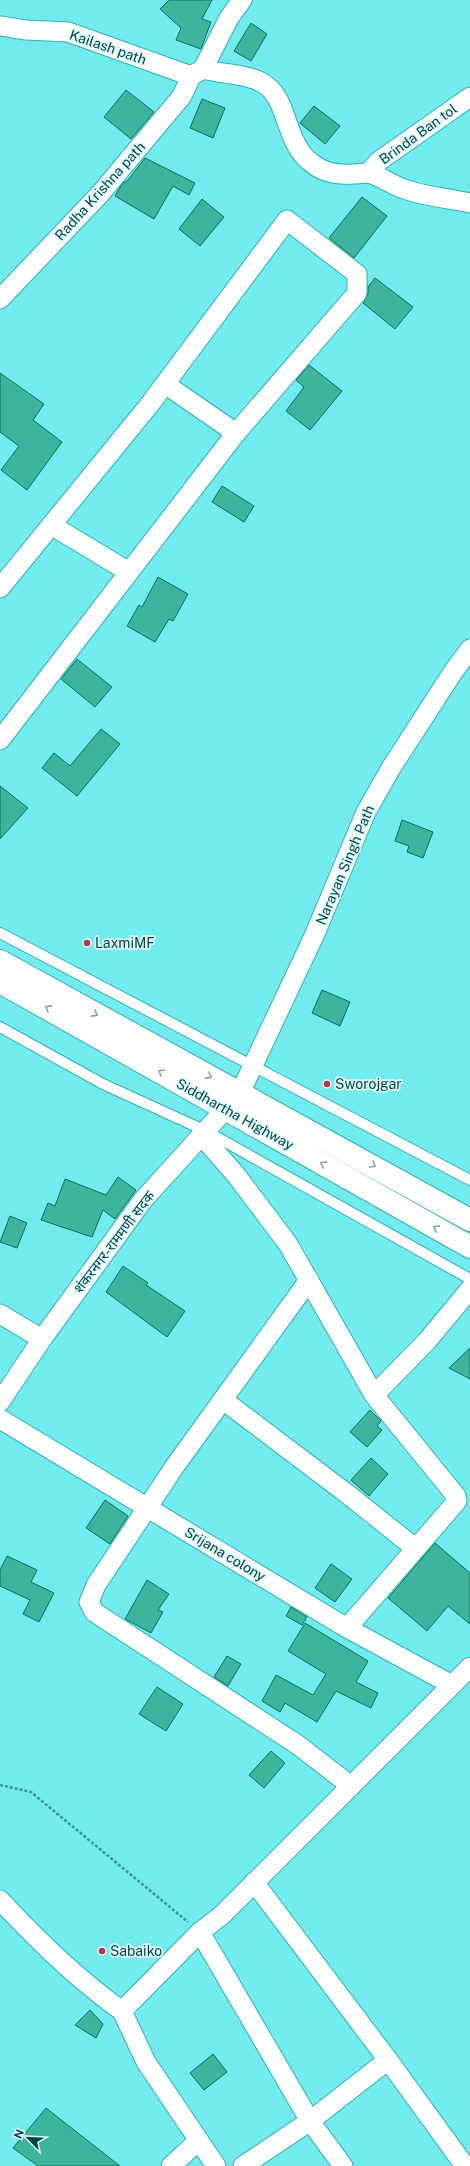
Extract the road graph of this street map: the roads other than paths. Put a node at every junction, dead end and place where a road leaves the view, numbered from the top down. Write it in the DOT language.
graph roads {
  1 [pos="242,0"];
  2 [pos="0,26"];
  3 [pos="197,73"];
  4 [pos="470,97"];
  5 [pos="368,173"];
  6 [pos="470,202"];
  7 [pos="0,299"];
  8 [pos="165,384"];
  9 [pos="236,433"];
  10 [pos="51,525"];
  11 [pos="129,572"];
  12 [pos="0,588"];
  13 [pos="470,649"];
  14 [pos="0,740"];
  15 [pos="0,932"];
  16 [pos="0,961"];
  17 [pos="0,982"];
  18 [pos="0,1027"];
  19 [pos="253,1066"];
  20 [pos="240,1093"];
  21 [pos="225,1110"];
  22 [pos="203,1133"];
  23 [pos="470,1180"];
  24 [pos="470,1220"];
  25 [pos="470,1247"];
  26 [pos="470,1279"];
  27 [pos="309,1280"];
  28 [pos="470,1289"];
  29 [pos="0,1314"];
  30 [pos="42,1339"];
  31 [pos="374,1395"];
  32 [pos="223,1400"];
  33 [pos="0,1402"];
  34 [pos="0,1419"];
  35 [pos="147,1507"];
  36 [pos="415,1548"];
  37 [pos="347,1628"];
  38 [pos="470,1668"];
  39 [pos="452,1685"];
  40 [pos="351,1786"];
  41 [pos="254,1882"];
  42 [pos="0,1900"];
  43 [pos="200,1932"];
  44 [pos="122,2011"];
  45 [pos="388,2060"];
  46 [pos="310,2121"];
  47 [pos="198,2141"];
  48 [pos="172,2166"];
  49 [pos="216,2166"];
  50 [pos="243,2166"];
  51 [pos="343,2166"];
  52 [pos="465,2166"];
  1 -- 3 [label="street, Radha Krishna path"];
  2 -- 3 [label="street, Kailash path"];
  3 -- 5 [label="street, Kailash path"];
  3 -- 7 [label="street, Radha Krishna path"];
  4 -- 5 [label="street, Brinda Ban tol"];
  5 -- 6 [label="street"];
  8 -- 9 [label="street"];
  8 -- 9 [label="street"];
  8 -- 10 [label="street"];
  9 -- 11 [label="street"];
  10 -- 11 [label="street"];
  10 -- 12 [label="street"];
  11 -- 14 [label="street"];
  13 -- 19 [label="street, Narayan Singh Path"];
  15 -- 19 [label="lane"];
  16 -- 20 [label="highway, Siddhartha Highway, one-way"];
  21 -- 17 [label="highway, Siddhartha Highway, one-way"];
  18 -- 22 [label="lane"];
  19 -- 20 [label="street, Narayan Singh Path"];
  19 -- 23 [label="lane"];
  20 -- 21 [label="street, शंकरनगर-राममणी सदक"];
  20 -- 24 [label="highway, Siddhartha Highway, one-way"];
  21 -- 22 [label="street, शंकरनगर-राममणी सदक"];
  25 -- 21 [label="highway, Siddhartha Highway, one-way"];
  22 -- 26 [label="lane"];
  22 -- 27 [label="street"];
  22 -- 30 [label="street, शंकरनगर-राममणी सदक"];
  27 -- 31 [label="street"];
  27 -- 32 [label="street"];
  28 -- 31 [label="street"];
  29 -- 30 [label="street"];
  30 -- 33 [label="street, शंकरनगर-राममणी सदक"];
  31 -- 36 [label="street"];
  32 -- 35 [label="street"];
  32 -- 36 [label="street"];
  34 -- 35 [label="street, Srijana colony"];
  35 -- 37 [label="street, Srijana colony"];
  35 -- 40 [label="street"];
  36 -- 37 [label="street"];
  37 -- 39 [label="street, Srijana colony"];
  38 -- 39 [label="street"];
  39 -- 40 [label="street"];
  40 -- 41 [label="street"];
  41 -- 43 [label="street"];
  41 -- 45 [label="street"];
  42 -- 44 [label="street"];
  43 -- 44 [label="street"];
  43 -- 46 [label="street"];
  44 -- 47 [label="street"];
  45 -- 46 [label="street"];
  45 -- 52 [label="street"];
  46 -- 50 [label="street"];
  46 -- 51 [label="street"];
  47 -- 48 [label="street"];
  47 -- 49 [label="street"];
}
